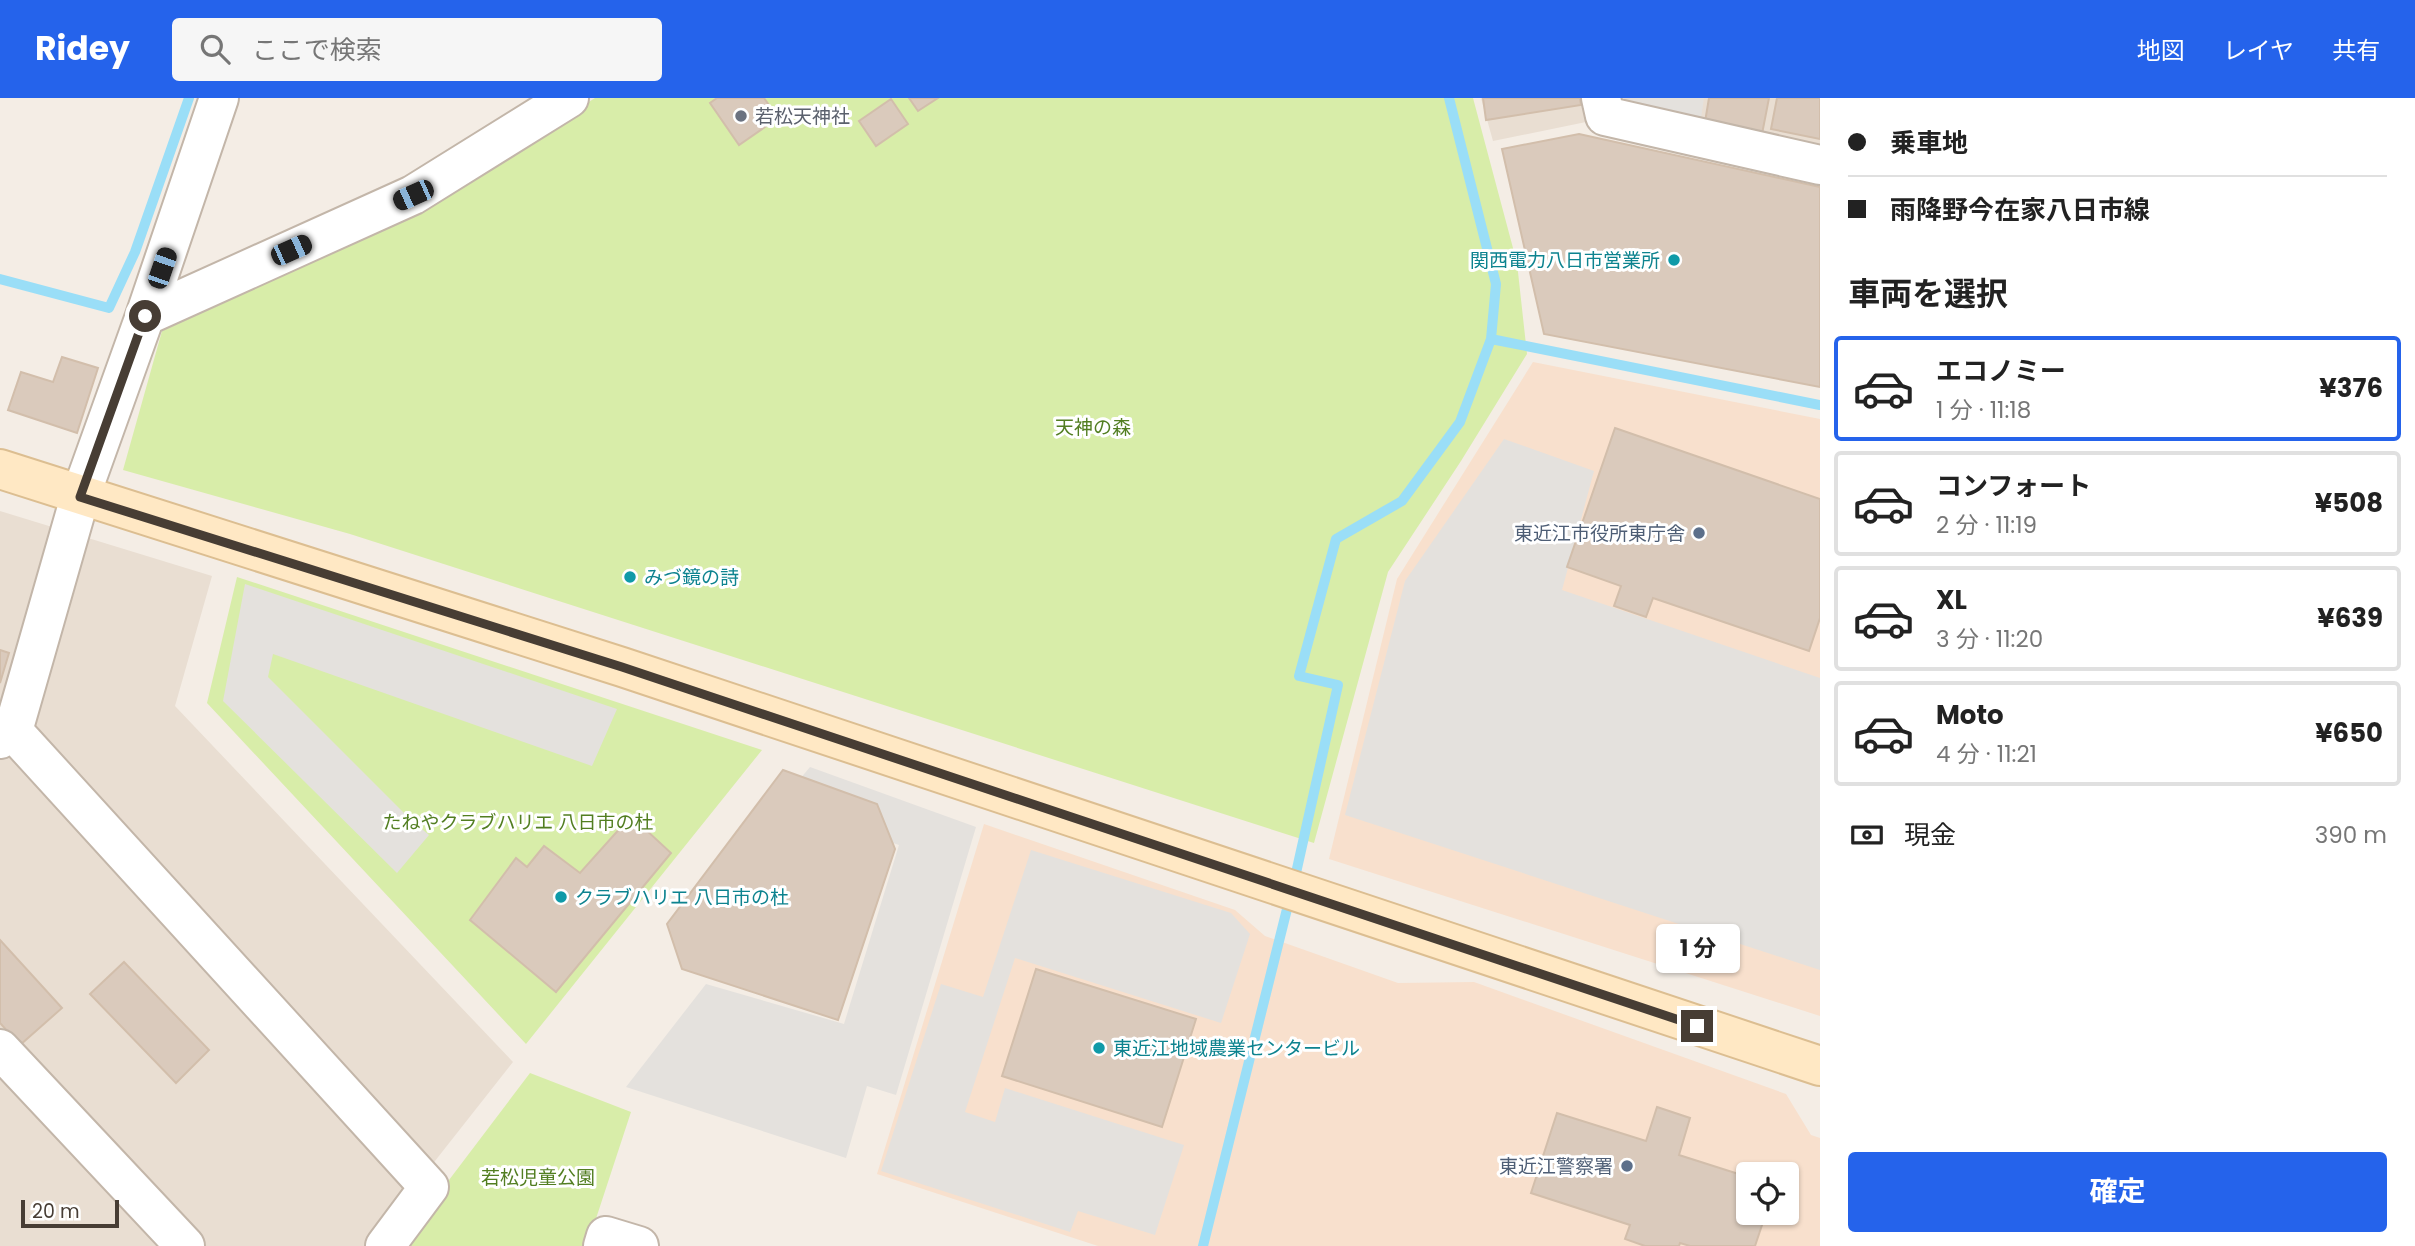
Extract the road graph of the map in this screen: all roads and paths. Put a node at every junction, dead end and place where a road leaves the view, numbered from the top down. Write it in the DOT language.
graph roads {
  1 [pos="219,98"];
  2 [pos="569,98"];
  3 [pos="1601,98"];
  4 [pos="1820,165"];
  5 [pos="145,316"];
  6 [pos="0,469"];
  7 [pos="80,497"];
  8 [pos="6,735"];
  9 [pos="0,1049"];
  10 [pos="1820,1066"];
  11 [pos="185,1246"];
  12 [pos="385,1246"];
  13 [pos="603,1246"];
  14 [pos="639,1246"];
  1 -- 5 [label="street"];
  2 -- 5 [label="street"];
  3 -- 4 [label="street"];
  5 -- 7 [label="street"];
  6 -- 7 [label="main road"];
  7 -- 8 [label="street"];
  7 -- 10 [label="main road"];
  8 -- 12 [label="street"];
  9 -- 11 [label="street"];
  13 -- 14 [label="street"];
}
